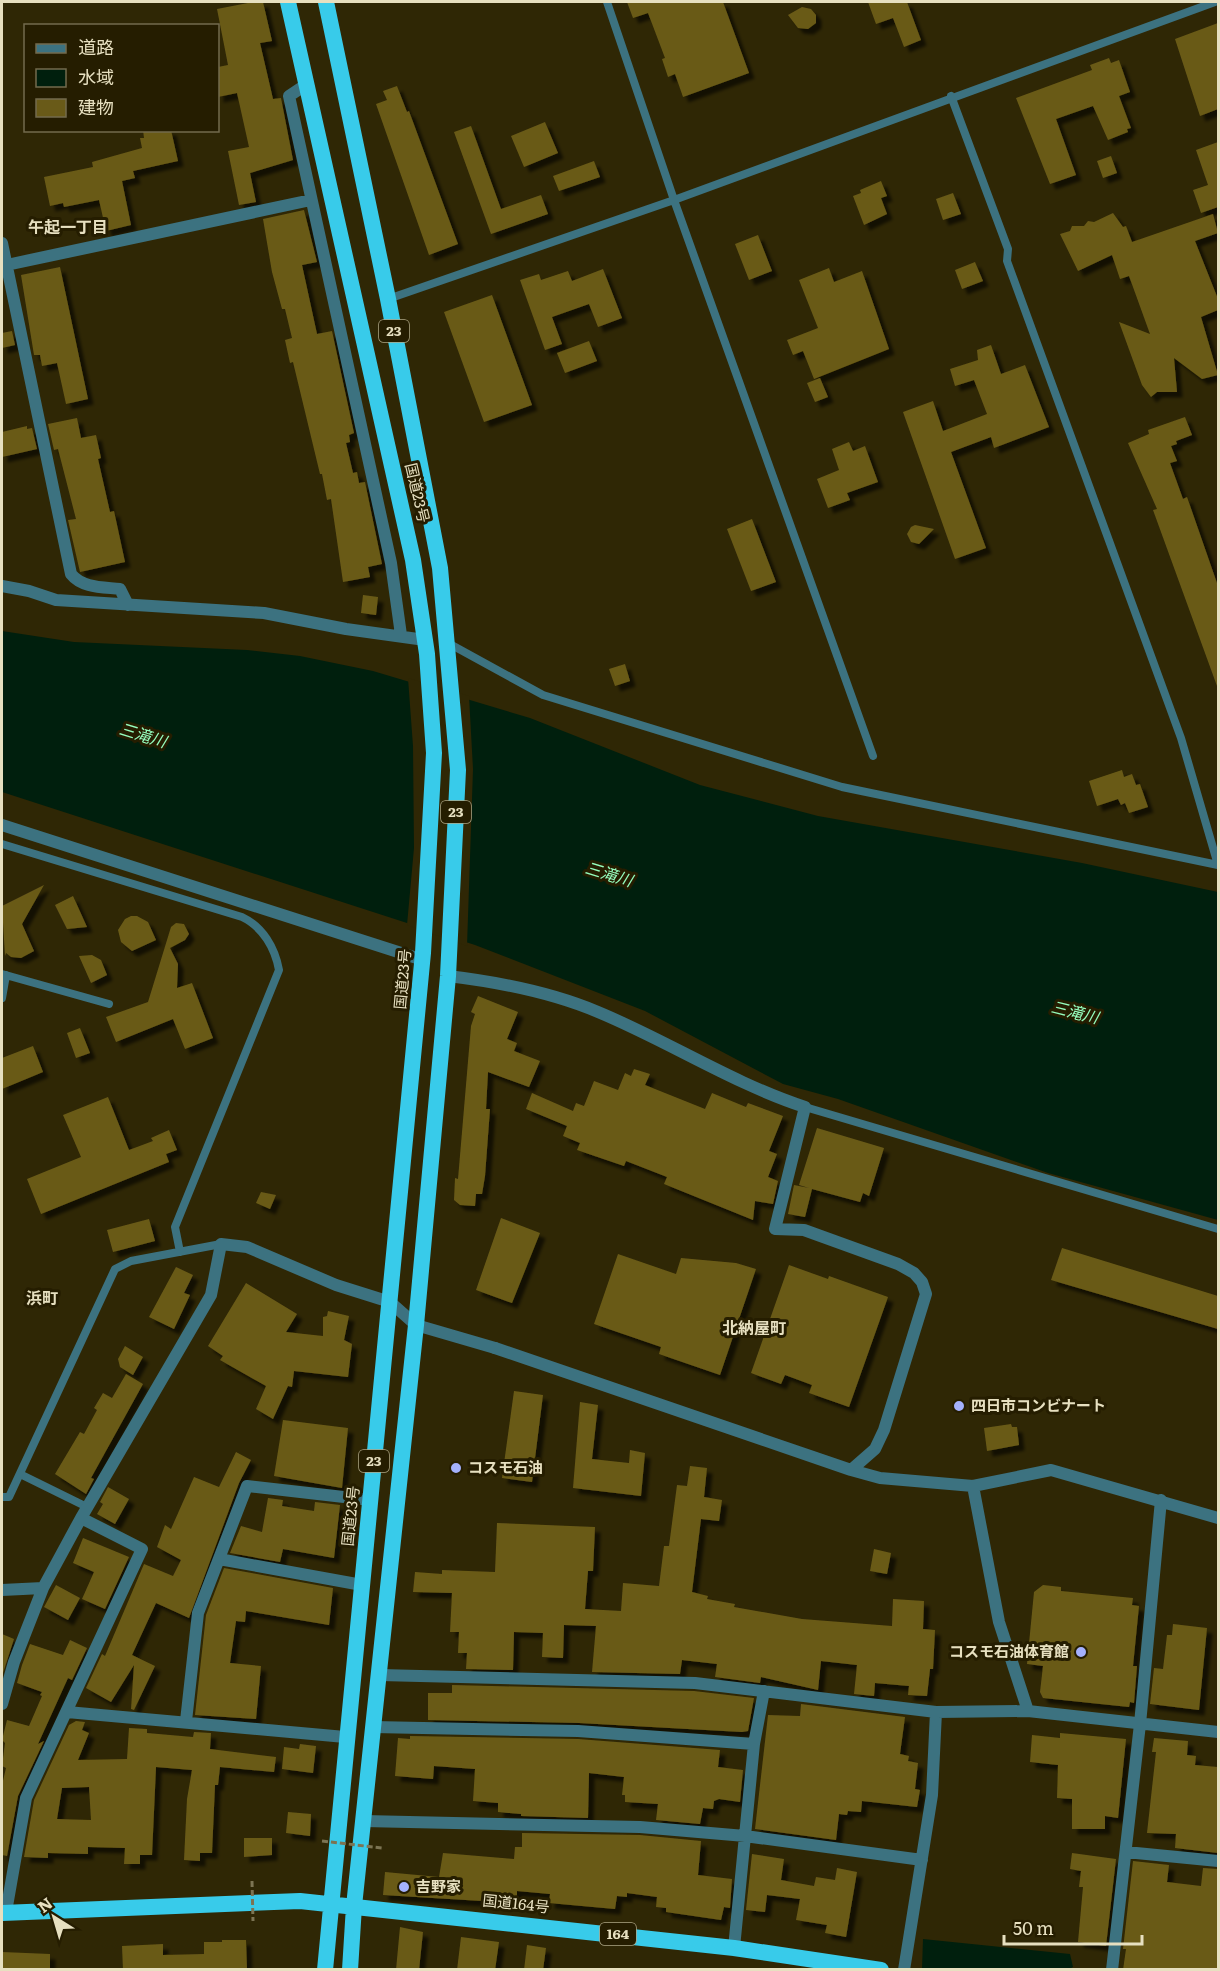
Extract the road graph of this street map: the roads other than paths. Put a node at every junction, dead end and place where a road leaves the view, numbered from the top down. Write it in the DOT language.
graph roads {
  1 [pos="288,2"];
  2 [pos="326,2"];
  3 [pos="607,2"];
  4 [pos="1215,2"];
  5 [pos="307,84"];
  6 [pos="951,96"];
  7 [pos="311,200"];
  8 [pos="674,200"];
  9 [pos="2,243"];
  10 [pos="4,266"];
  11 [pos="388,300"];
  12 [pos="2,586"];
  13 [pos="128,605"];
  14 [pos="401,635"];
  15 [pos="446,642"];
  16 [pos="426,647"];
  17 [pos="873,756"];
  18 [pos="2,825"];
  19 [pos="2,844"];
  20 [pos="1218,865"];
  21 [pos="423,956"];
  22 [pos="448,969"];
  23 [pos="4,974"];
  24 [pos="2,998"];
  25 [pos="109,1004"];
  26 [pos="805,1107"];
  27 [pos="1218,1229"];
  28 [pos="221,1244"];
  29 [pos="180,1252"];
  30 [pos="390,1302"];
  31 [pos="416,1325"];
  32 [pos="850,1470"];
  33 [pos="20,1474"];
  34 [pos="973,1486"];
  35 [pos="2,1497"];
  36 [pos="370,1500"];
  37 [pos="1161,1500"];
  38 [pos="84,1513"];
  39 [pos="1218,1518"];
  40 [pos="219,1559"];
  41 [pos="362,1585"];
  42 [pos="43,1588"];
  43 [pos="2,1590"];
  44 [pos="380,1674"];
  45 [pos="764,1691"];
  46 [pos="2,1704"];
  47 [pos="1028,1711"];
  48 [pos="67,1712"];
  49 [pos="936,1712"];
  50 [pos="186,1721"];
  51 [pos="1140,1724"];
  52 [pos="373,1727"];
  53 [pos="1218,1732"];
  54 [pos="345,1737"];
  55 [pos="754,1744"];
  56 [pos="364,1821"];
  57 [pos="745,1836"];
  58 [pos="1126,1852"];
  59 [pos="922,1860"];
  60 [pos="1218,1861"];
  61 [pos="331,1904"];
  62 [pos="354,1906"];
  63 [pos="4,1912"];
  64 [pos="734,1948"];
  65 [pos="325,1970"];
  66 [pos="350,1970"];
  67 [pos="881,1970"];
  68 [pos="904,1970"];
  69 [pos="1112,1970"];
  1 -- 5 [label="highway, 国道23号 / 23"];
  2 -- 11 [label="highway, 国道23号 / 23"];
  3 -- 8 [label="lane"];
  4 -- 6 [label="lane"];
  5 -- 7 [label="street"];
  5 -- 16 [label="highway, 国道23号 / 23"];
  6 -- 8 [label="lane"];
  6 -- 20 [label="lane"];
  7 -- 10 [label="street"];
  7 -- 14 [label="street"];
  8 -- 11 [label="lane"];
  8 -- 17 [label="lane"];
  9 -- 10 [label="street"];
  10 -- 13 [label="street"];
  11 -- 15 [label="highway, 国道23号 / 23"];
  12 -- 13 [label="street"];
  13 -- 14 [label="street"];
  14 -- 16 [label="street"];
  15 -- 20 [label="lane"];
  15 -- 22 [label="highway, 国道23号 / 23"];
  16 -- 21 [label="highway, 国道23号 / 23"];
  18 -- 21 [label="street"];
  19 -- 29 [label="lane"];
  21 -- 30 [label="highway, 国道23号 / 23"];
  22 -- 26 [label="street"];
  22 -- 31 [label="highway, 国道23号 / 23"];
  23 -- 24 [label="lane"];
  23 -- 25 [label="lane"];
  26 -- 27 [label="lane"];
  26 -- 32 [label="street"];
  28 -- 29 [label="lane"];
  28 -- 30 [label="street"];
  28 -- 38 [label="street"];
  29 -- 33 [label="lane"];
  30 -- 31 [label="street"];
  30 -- 36 [label="highway, 国道23号 / 23"];
  31 -- 32 [label="street"];
  31 -- 44 [label="highway, 国道23号 / 23"];
  32 -- 34 [label="street"];
  33 -- 35 [label="lane"];
  33 -- 38 [label="lane"];
  34 -- 37 [label="street"];
  34 -- 47 [label="street"];
  36 -- 40 [label="street"];
  36 -- 41 [label="highway, 国道23号 / 23"];
  37 -- 39 [label="street"];
  37 -- 51 [label="street"];
  38 -- 42 [label="street"];
  38 -- 48 [label="street"];
  40 -- 41 [label="street"];
  40 -- 50 [label="street"];
  41 -- 54 [label="highway, 国道23号 / 23"];
  42 -- 43 [label="street"];
  42 -- 46 [label="street"];
  44 -- 45 [label="street"];
  44 -- 52 [label="highway, 国道23号 / 23"];
  45 -- 49 [label="street"];
  45 -- 55 [label="street"];
  47 -- 49 [label="street"];
  47 -- 51 [label="street"];
  48 -- 50 [label="street"];
  48 -- 63 [label="street"];
  49 -- 59 [label="street"];
  50 -- 54 [label="street"];
  51 -- 53 [label="street"];
  51 -- 58 [label="street"];
  52 -- 55 [label="street"];
  52 -- 56 [label="highway, 国道23号 / 23"];
  54 -- 61 [label="highway, 国道23号 / 23"];
  55 -- 57 [label="street"];
  56 -- 57 [label="street"];
  56 -- 62 [label="highway, 国道23号 / 23"];
  57 -- 59 [label="street"];
  57 -- 64 [label="street"];
  58 -- 60 [label="street"];
  58 -- 69 [label="street"];
  59 -- 68 [label="street"];
  61 -- 62 [label="highway, 国道164号 / 164"];
  61 -- 63 [label="highway, 国道164号 / 164"];
  61 -- 65 [label="highway, 国道23号 / 23"];
  62 -- 64 [label="highway, 国道164号 / 164"];
  62 -- 66 [label="highway, 国道23号 / 23"];
  64 -- 67 [label="highway, 国道164号 / 164"];
}
